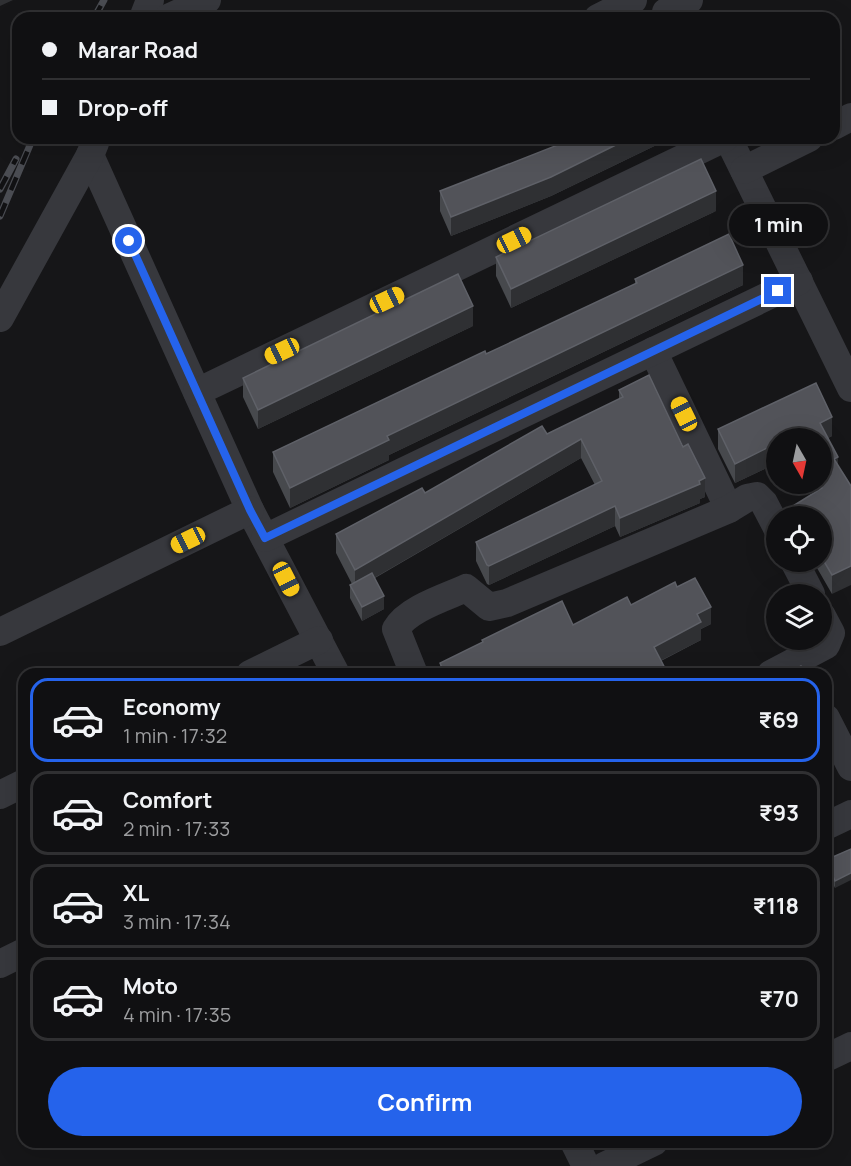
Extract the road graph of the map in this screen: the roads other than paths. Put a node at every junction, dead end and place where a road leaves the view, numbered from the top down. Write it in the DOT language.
graph roads {
  1 [pos="207,0"];
  2 [pos="633,0"];
  3 [pos="181,12"];
  4 [pos="610,12"];
  5 [pos="714,144"];
  6 [pos="730,144"];
  7 [pos="797,144"];
  8 [pos="93,147"];
  9 [pos="744,170"];
  10 [pos="799,281"];
  11 [pos="0,318"];
  12 [pos="840,337"];
  13 [pos="653,351"];
  14 [pos="851,388"];
  15 [pos="197,392"];
  16 [pos="766,507"];
  17 [pos="729,508"];
  18 [pos="250,510"];
  19 [pos="265,538"];
  20 [pos="0,632"];
  21 [pos="319,640"];
  22 [pos="820,650"];
  23 [pos="801,667"];
  24 [pos="262,668"];
  25 [pos="333,668"];
  26 [pos="412,668"];
  27 [pos="832,730"];
  28 [pos="851,767"];
  29 [pos="18,786"];
  30 [pos="0,795"];
  31 [pos="851,814"];
  32 [pos="832,823"];
  33 [pos="18,955"];
  34 [pos="0,964"];
  35 [pos="851,1046"];
  36 [pos="832,1055"];
  37 [pos="577,1148"];
  38 [pos="642,1148"];
  39 [pos="586,1166"];
  40 [pos="604,1166"];
  1 -- 3 [label="street"];
  2 -- 4 [label="street"];
  5 -- 15 [label="street"];
  6 -- 9 [label="street"];
  7 -- 9 [label="street"];
  8 -- 11 [label="street"];
  8 -- 15 [label="street"];
  9 -- 10 [label="street"];
  10 -- 12 [label="street"];
  10 -- 13 [label="street"];
  12 -- 14 [label="street"];
  13 -- 17 [label="street"];
  13 -- 19 [label="street"];
  15 -- 18 [label="street"];
  16 -- 17 [label="street"];
  17 -- 26 [label="street"];
  18 -- 19 [label="street"];
  18 -- 20 [label="street"];
  19 -- 21 [label="street"];
  21 -- 24 [label="street"];
  21 -- 25 [label="street"];
  22 -- 23 [label="street"];
  27 -- 28 [label="street"];
  29 -- 30 [label="street"];
  31 -- 32 [label="street"];
  33 -- 34 [label="street"];
  35 -- 36 [label="street"];
  37 -- 39 [label="street"];
  38 -- 40 [label="street"];
}
